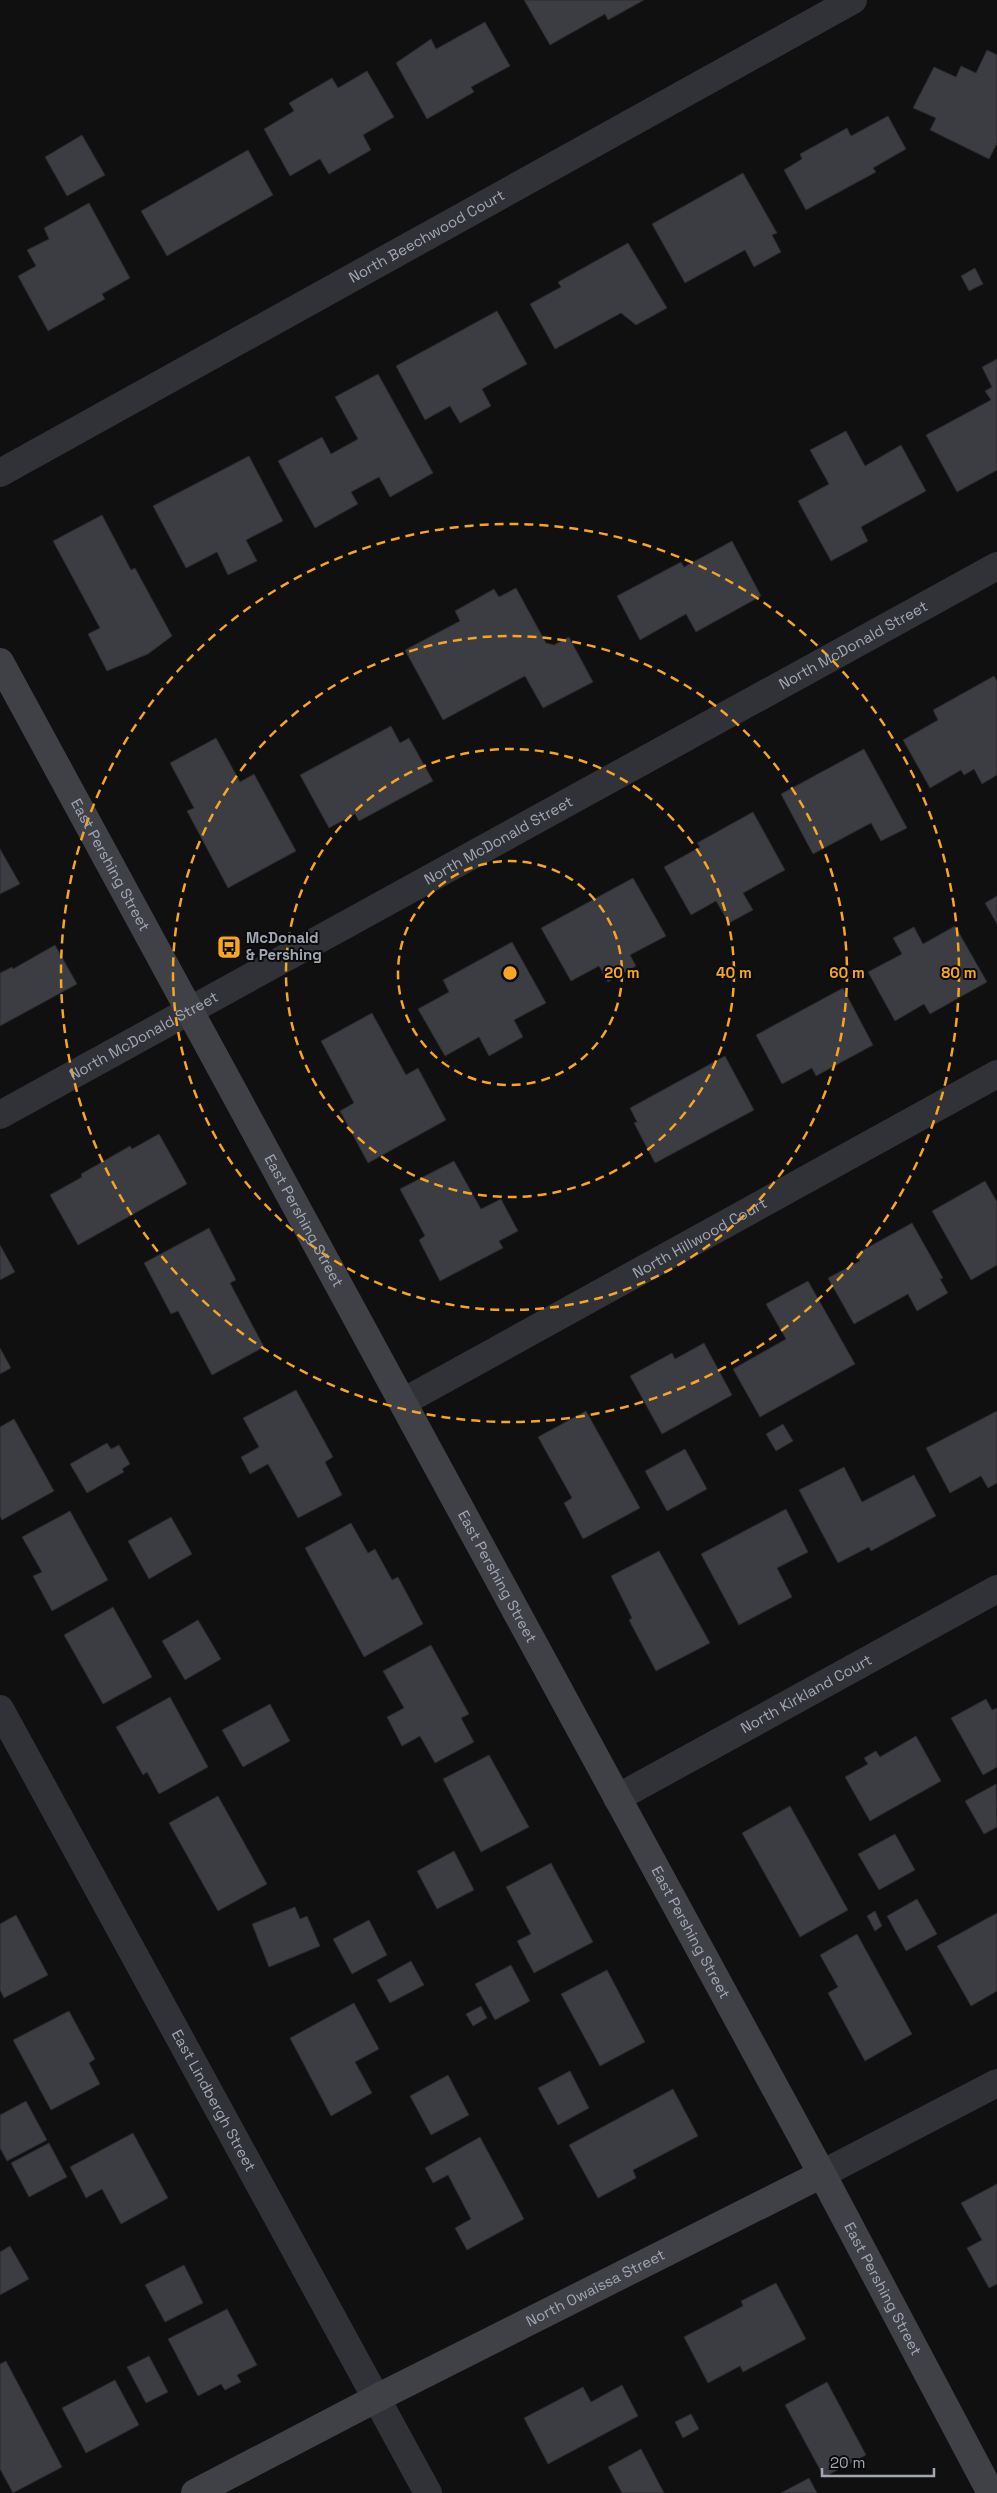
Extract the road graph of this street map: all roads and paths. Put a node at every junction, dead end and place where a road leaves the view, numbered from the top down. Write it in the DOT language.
graph roads {
  1 [pos="853,0"];
  2 [pos="0,473"];
  3 [pos="997,566"];
  4 [pos="0,662"];
  5 [pos="189,1011"];
  6 [pos="997,1074"];
  7 [pos="0,1116"];
  8 [pos="403,1402"];
  9 [pos="997,1588"];
  10 [pos="0,1709"];
  11 [pos="617,1798"];
  12 [pos="997,2083"];
  13 [pos="822,2174"];
  14 [pos="377,2398"];
  15 [pos="195,2493"];
  16 [pos="428,2493"];
  17 [pos="991,2493"];
  1 -- 2 [label="street, North Beechwood Court"];
  3 -- 5 [label="street, North McDonald Street"];
  4 -- 5 [label="street, East Pershing Street"];
  5 -- 7 [label="street, North McDonald Street"];
  5 -- 8 [label="street, East Pershing Street"];
  6 -- 8 [label="street, North Hillwood Court"];
  8 -- 11 [label="street, East Pershing Street"];
  9 -- 11 [label="street, North Kirkland Court"];
  10 -- 14 [label="street, East Lindbergh Street"];
  11 -- 13 [label="street, East Pershing Street"];
  12 -- 13 [label="street, North Owaissa Street"];
  13 -- 14 [label="street, North Owaissa Street"];
  13 -- 17 [label="street, East Pershing Street"];
  14 -- 15 [label="street, North Owaissa Street"];
  14 -- 16 [label="street, East Lindbergh Street"];
}
